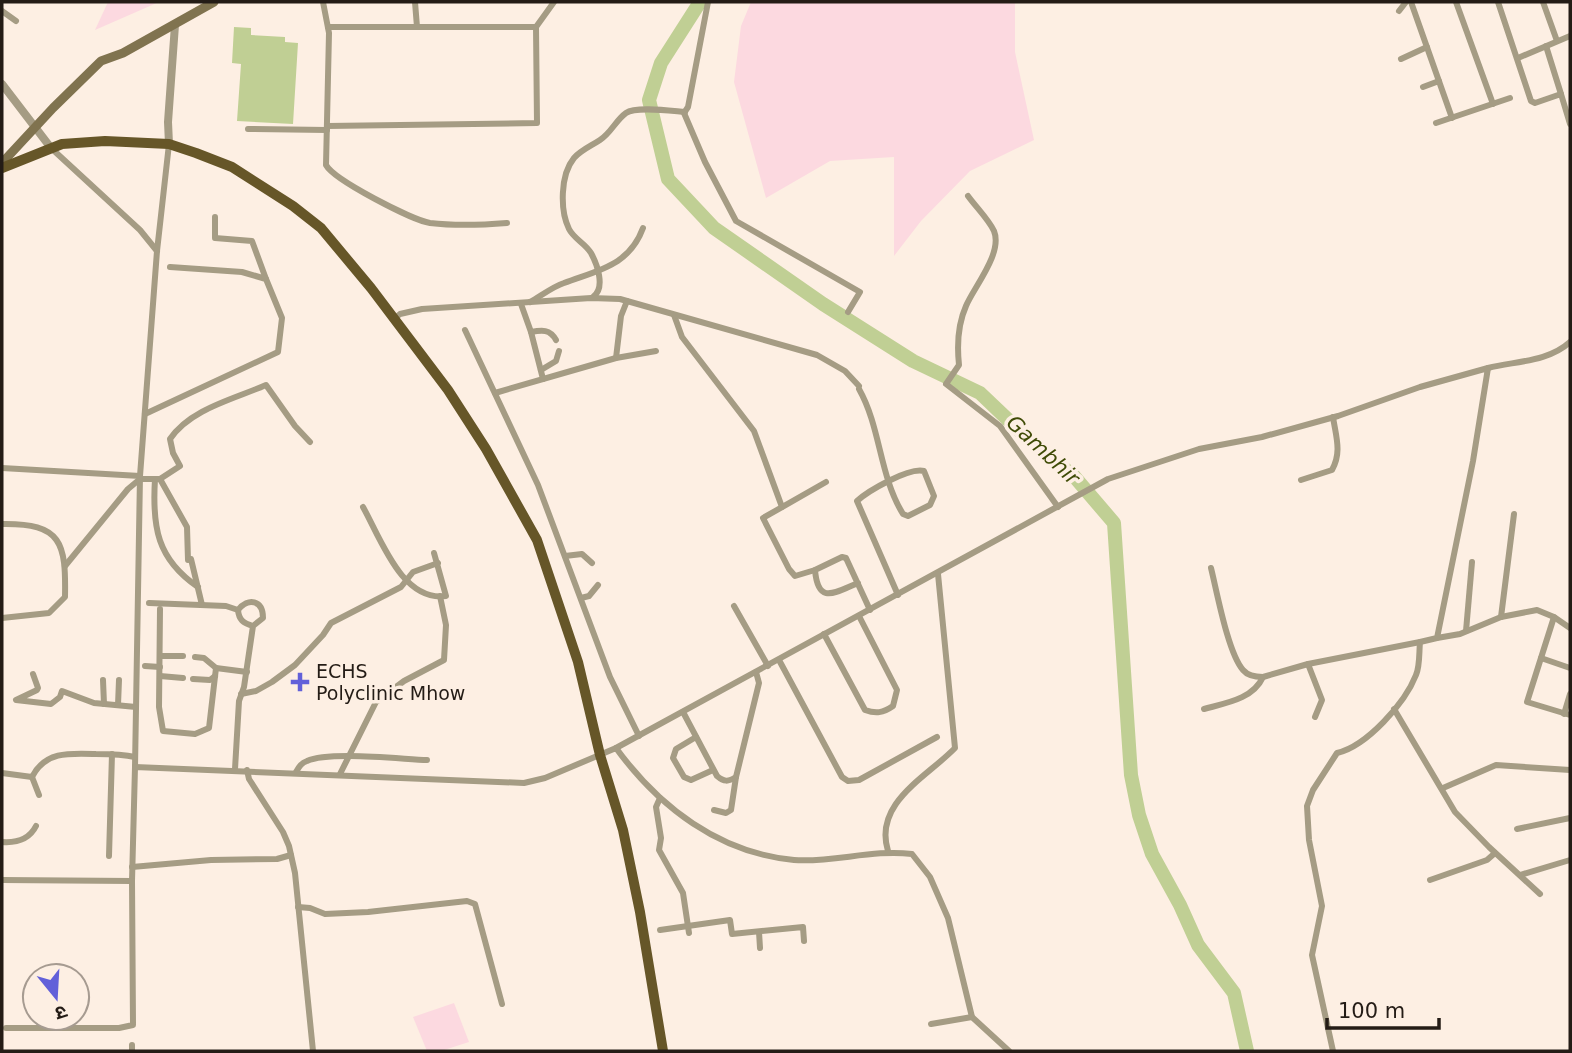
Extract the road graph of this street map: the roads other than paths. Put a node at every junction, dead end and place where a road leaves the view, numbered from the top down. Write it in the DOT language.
graph roads {
  1 [pos="214,2"];
  2 [pos="323,2"];
  3 [pos="415,2"];
  4 [pos="554,2"];
  5 [pos="708,2"];
  6 [pos="1408,2"];
  7 [pos="1456,2"];
  8 [pos="1498,2"];
  9 [pos="1543,2"];
  10 [pos="2,11"];
  11 [pos="1399,11"];
  12 [pos="16,21"];
  13 [pos="175,25"];
  14 [pos="328,27"];
  15 [pos="417,27"];
  16 [pos="536,27"];
  17 [pos="1570,36"];
  18 [pos="1557,41"];
  19 [pos="1546,46"];
  20 [pos="1427,47"];
  21 [pos="1518,58"];
  22 [pos="1401,59"];
  23 [pos="1439,81"];
  24 [pos="2,84"];
  25 [pos="1423,87"];
  26 [pos="1561,94"];
  27 [pos="1510,98"];
  28 [pos="1493,104"];
  29 [pos="685,112"];
  30 [pos="1452,118"];
  31 [pos="1436,124"];
  32 [pos="1570,124"];
  33 [pos="327,128"];
  34 [pos="34,129"];
  35 [pos="248,129"];
  36 [pos="169,144"];
  37 [pos="51,148"];
  38 [pos="2,166"];
  39 [pos="968,196"];
  40 [pos="215,218"];
  41 [pos="507,223"];
  42 [pos="643,228"];
  43 [pos="158,251"];
  44 [pos="170,267"];
  45 [pos="597,273"];
  46 [pos="266,279"];
  47 [pos="591,298"];
  48 [pos="627,301"];
  49 [pos="525,304"];
  50 [pos="848,312"];
  51 [pos="674,315"];
  52 [pos="394,319"];
  53 [pos="465,330"];
  54 [pos="530,332"];
  55 [pos="556,340"];
  56 [pos="1570,342"];
  57 [pos="559,351"];
  58 [pos="656,351"];
  59 [pos="616,358"];
  60 [pos="1488,368"];
  61 [pos="541,370"];
  62 [pos="543,379"];
  63 [pos="495,393"];
  64 [pos="145,414"];
  65 [pos="1333,417"];
  66 [pos="310,442"];
  67 [pos="2,468"];
  68 [pos="140,477"];
  69 [pos="158,479"];
  70 [pos="1301,480"];
  71 [pos="826,482"];
  72 [pos="888,483"];
  73 [pos="363,507"];
  74 [pos="782,507"];
  75 [pos="1058,507"];
  76 [pos="1514,514"];
  77 [pos="2,524"];
  78 [pos="434,553"];
  79 [pos="565,556"];
  80 [pos="1472,562"];
  81 [pos="438,563"];
  82 [pos="592,563"];
  83 [pos="65,566"];
  84 [pos="1211,568"];
  85 [pos="814,570"];
  86 [pos="938,574"];
  87 [pos="407,581"];
  88 [pos="858,583"];
  89 [pos="598,585"];
  90 [pos="198,587"];
  91 [pos="898,595"];
  92 [pos="440,596"];
  93 [pos="581,598"];
  94 [pos="149,603"];
  95 [pos="202,605"];
  96 [pos="734,606"];
  97 [pos="160,609"];
  98 [pos="238,610"];
  99 [pos="870,610"];
  100 [pos="859,616"];
  101 [pos="1501,617"];
  102 [pos="1554,617"];
  103 [pos="2,618"];
  104 [pos="253,626"];
  105 [pos="1570,628"];
  106 [pos="1466,631"];
  107 [pos="824,635"];
  108 [pos="1437,638"];
  109 [pos="1420,642"];
  110 [pos="161,656"];
  111 [pos="183,656"];
  112 [pos="195,657"];
  113 [pos="1541,658"];
  114 [pos="779,660"];
  115 [pos="1308,664"];
  116 [pos="145,666"];
  117 [pos="768,666"];
  118 [pos="160,667"];
  119 [pos="1570,668"];
  120 [pos="216,672"];
  121 [pos="247,672"];
  122 [pos="756,672"];
  123 [pos="33,674"];
  124 [pos="160,676"];
  125 [pos="1263,677"];
  126 [pos="183,678"];
  127 [pos="193,679"];
  128 [pos="103,680"];
  129 [pos="119,680"];
  130 [pos="242,694"];
  131 [pos="1570,694"];
  132 [pos="104,704"];
  133 [pos="118,705"];
  134 [pos="136,707"];
  135 [pos="1204,709"];
  136 [pos="1394,709"];
  137 [pos="683,712"];
  138 [pos="1567,714"];
  139 [pos="1315,718"];
  140 [pos="639,736"];
  141 [pos="696,737"];
  142 [pos="937,737"];
  143 [pos="616,748"];
  144 [pos="112,754"];
  145 [pos="600,755"];
  146 [pos="135,757"];
  147 [pos="349,757"];
  148 [pos="427,760"];
  149 [pos="135,766"];
  150 [pos="234,769"];
  151 [pos="713,769"];
  152 [pos="247,770"];
  153 [pos="1570,770"];
  154 [pos="296,772"];
  155 [pos="2,773"];
  156 [pos="340,774"];
  157 [pos="32,777"];
  158 [pos="736,778"];
  159 [pos="1443,788"];
  160 [pos="39,795"];
  161 [pos="660,798"];
  162 [pos="714,810"];
  163 [pos="1570,818"];
  164 [pos="36,826"];
  165 [pos="1517,829"];
  166 [pos="2,842"];
  167 [pos="888,851"];
  168 [pos="1495,853"];
  169 [pos="291,855"];
  170 [pos="109,856"];
  171 [pos="1570,860"];
  172 [pos="132,867"];
  173 [pos="1520,875"];
  174 [pos="2,880"];
  175 [pos="1430,880"];
  176 [pos="132,881"];
  177 [pos="1540,894"];
  178 [pos="298,907"];
  179 [pos="688,929"];
  180 [pos="660,930"];
  181 [pos="759,932"];
  182 [pos="804,941"];
  183 [pos="760,948"];
  184 [pos="502,1004"];
  185 [pos="972,1017"];
  186 [pos="931,1024"];
  187 [pos="6,1028"];
  188 [pos="313,1051"];
  189 [pos="663,1051"];
  190 [pos="1009,1051"];
  191 [pos="1333,1051"];
  1 -- 13 [label="main road"];
  2 -- 14 [label="street"];
  3 -- 15 [label="street"];
  4 -- 16 [label="street"];
  5 -- 50 [label="street"];
  6 -- 11 [label="street"];
  6 -- 20 [label="street"];
  7 -- 28 [label="street"];
  8 -- 21 [label="street"];
  9 -- 18 [label="street"];
  10 -- 12 [label="street"];
  13 -- 34 [label="main road"];
  13 -- 36 [label="street"];
  14 -- 15 [label="street"];
  14 -- 33 [label="street"];
  15 -- 16 [label="street"];
  16 -- 33 [label="street"];
  17 -- 18 [label="street"];
  18 -- 19 [label="street"];
  19 -- 21 [label="street"];
  19 -- 26 [label="street"];
  20 -- 22 [label="street"];
  20 -- 23 [label="street"];
  21 -- 26 [label="street"];
  23 -- 25 [label="street"];
  23 -- 30 [label="street"];
  24 -- 34 [label="street"];
  26 -- 32 [label="street"];
  27 -- 28 [label="street"];
  28 -- 30 [label="street"];
  29 -- 45 [label="street"];
  30 -- 31 [label="street"];
  33 -- 35 [label="street"];
  33 -- 41 [label="street"];
  34 -- 37 [label="street"];
  34 -- 38 [label="main road"];
  36 -- 37 [label="main road"];
  36 -- 43 [label="street"];
  36 -- 52 [label="main road"];
  37 -- 38 [label="main road"];
  37 -- 43 [label="street"];
  39 -- 75 [label="street"];
  40 -- 46 [label="street"];
  42 -- 45 [label="street"];
  43 -- 64 [label="street"];
  44 -- 46 [label="street"];
  45 -- 47 [label="street"];
  45 -- 49 [label="street"];
  46 -- 64 [label="street"];
  47 -- 48 [label="street"];
  47 -- 49 [label="street"];
  48 -- 51 [label="street"];
  48 -- 59 [label="street"];
  49 -- 52 [label="street"];
  49 -- 54 [label="street"];
  51 -- 72 [label="street"];
  51 -- 74 [label="street"];
  52 -- 145 [label="main road"];
  53 -- 63 [label="street"];
  54 -- 55 [label="street"];
  54 -- 61 [label="street"];
  56 -- 60 [label="street"];
  57 -- 61 [label="street"];
  58 -- 59 [label="street"];
  59 -- 62 [label="street"];
  60 -- 65 [label="street"];
  60 -- 108 [label="street"];
  61 -- 62 [label="street"];
  62 -- 63 [label="street"];
  63 -- 79 [label="street"];
  64 -- 68 [label="street"];
  65 -- 70 [label="street"];
  65 -- 75 [label="street"];
  66 -- 69 [label="street"];
  67 -- 68 [label="street"];
  68 -- 69 [label="street"];
  68 -- 83 [label="street"];
  68 -- 134 [label="street"];
  69 -- 90 [label="street"];
  69 -- 90 [label="street"];
  71 -- 74 [label="street"];
  72 -- 72 [label="street"];
  72 -- 91 [label="street"];
  73 -- 87 [label="street"];
  74 -- 85 [label="street"];
  75 -- 86 [label="street"];
  76 -- 101 [label="street"];
  77 -- 83 [label="street"];
  78 -- 81 [label="street"];
  79 -- 82 [label="street"];
  79 -- 93 [label="street"];
  80 -- 106 [label="street"];
  81 -- 87 [label="street"];
  81 -- 92 [label="street"];
  83 -- 103 [label="street"];
  84 -- 125 [label="street"];
  85 -- 88 [label="street"];
  85 -- 88 [label="street"];
  86 -- 91 [label="street"];
  86 -- 167 [label="street"];
  87 -- 92 [label="street"];
  87 -- 130 [label="street"];
  88 -- 99 [label="street"];
  89 -- 93 [label="street"];
  90 -- 95 [label="street"];
  91 -- 99 [label="street"];
  92 -- 147 [label="street"];
  93 -- 140 [label="street"];
  94 -- 95 [label="street"];
  95 -- 98 [label="street"];
  96 -- 117 [label="street"];
  97 -- 110 [label="street"];
  98 -- 104 [label="street"];
  98 -- 104 [label="street"];
  99 -- 100 [label="street"];
  100 -- 107 [label="street"];
  100 -- 107 [label="street"];
  101 -- 102 [label="street"];
  101 -- 106 [label="street"];
  102 -- 105 [label="street"];
  102 -- 113 [label="street"];
  104 -- 121 [label="street"];
  106 -- 108 [label="street"];
  107 -- 114 [label="street"];
  108 -- 109 [label="street"];
  109 -- 115 [label="street"];
  109 -- 136 [label="street"];
  110 -- 111 [label="street"];
  110 -- 118 [label="street"];
  112 -- 120 [label="street"];
  113 -- 119 [label="street"];
  113 -- 138 [label="street"];
  114 -- 117 [label="street"];
  114 -- 142 [label="street"];
  115 -- 125 [label="street"];
  115 -- 139 [label="street"];
  116 -- 118 [label="street"];
  117 -- 122 [label="street"];
  118 -- 124 [label="street"];
  120 -- 121 [label="street"];
  120 -- 124 [label="street"];
  120 -- 127 [label="street"];
  121 -- 130 [label="street"];
  122 -- 137 [label="street"];
  122 -- 158 [label="street"];
  123 -- 132 [label="street"];
  124 -- 126 [label="street"];
  125 -- 135 [label="street"];
  128 -- 132 [label="street"];
  129 -- 133 [label="street"];
  130 -- 150 [label="street"];
  131 -- 138 [label="street"];
  132 -- 133 [label="street"];
  133 -- 134 [label="street"];
  134 -- 146 [label="street"];
  136 -- 159 [label="street"];
  136 -- 191 [label="street"];
  137 -- 140 [label="street"];
  137 -- 141 [label="street"];
  140 -- 143 [label="street"];
  141 -- 151 [label="street"];
  141 -- 151 [label="street"];
  143 -- 145 [label="street"];
  143 -- 161 [label="street"];
  144 -- 146 [label="street"];
  144 -- 157 [label="street"];
  144 -- 170 [label="street"];
  145 -- 156 [label="street"];
  145 -- 189 [label="main road"];
  146 -- 149 [label="street"];
  147 -- 148 [label="street"];
  147 -- 154 [label="street"];
  147 -- 156 [label="street"];
  149 -- 150 [label="street"];
  149 -- 172 [label="street"];
  150 -- 152 [label="street"];
  151 -- 158 [label="street"];
  152 -- 154 [label="street"];
  152 -- 169 [label="street"];
  153 -- 159 [label="street"];
  154 -- 156 [label="street"];
  155 -- 157 [label="street"];
  157 -- 160 [label="street"];
  158 -- 162 [label="street"];
  159 -- 168 [label="street"];
  161 -- 167 [label="street"];
  161 -- 179 [label="street"];
  163 -- 165 [label="street"];
  164 -- 166 [label="street"];
  167 -- 185 [label="street"];
  168 -- 173 [label="street"];
  168 -- 175 [label="street"];
  169 -- 172 [label="street"];
  169 -- 178 [label="street"];
  171 -- 173 [label="street"];
  172 -- 176 [label="street"];
  173 -- 177 [label="street"];
  174 -- 176 [label="street"];
  176 -- 187 [label="street"];
  178 -- 184 [label="street"];
  178 -- 188 [label="street"];
  179 -- 180 [label="street"];
  179 -- 181 [label="street"];
  181 -- 182 [label="street"];
  181 -- 183 [label="street"];
  185 -- 186 [label="street"];
  185 -- 190 [label="street"];
}
